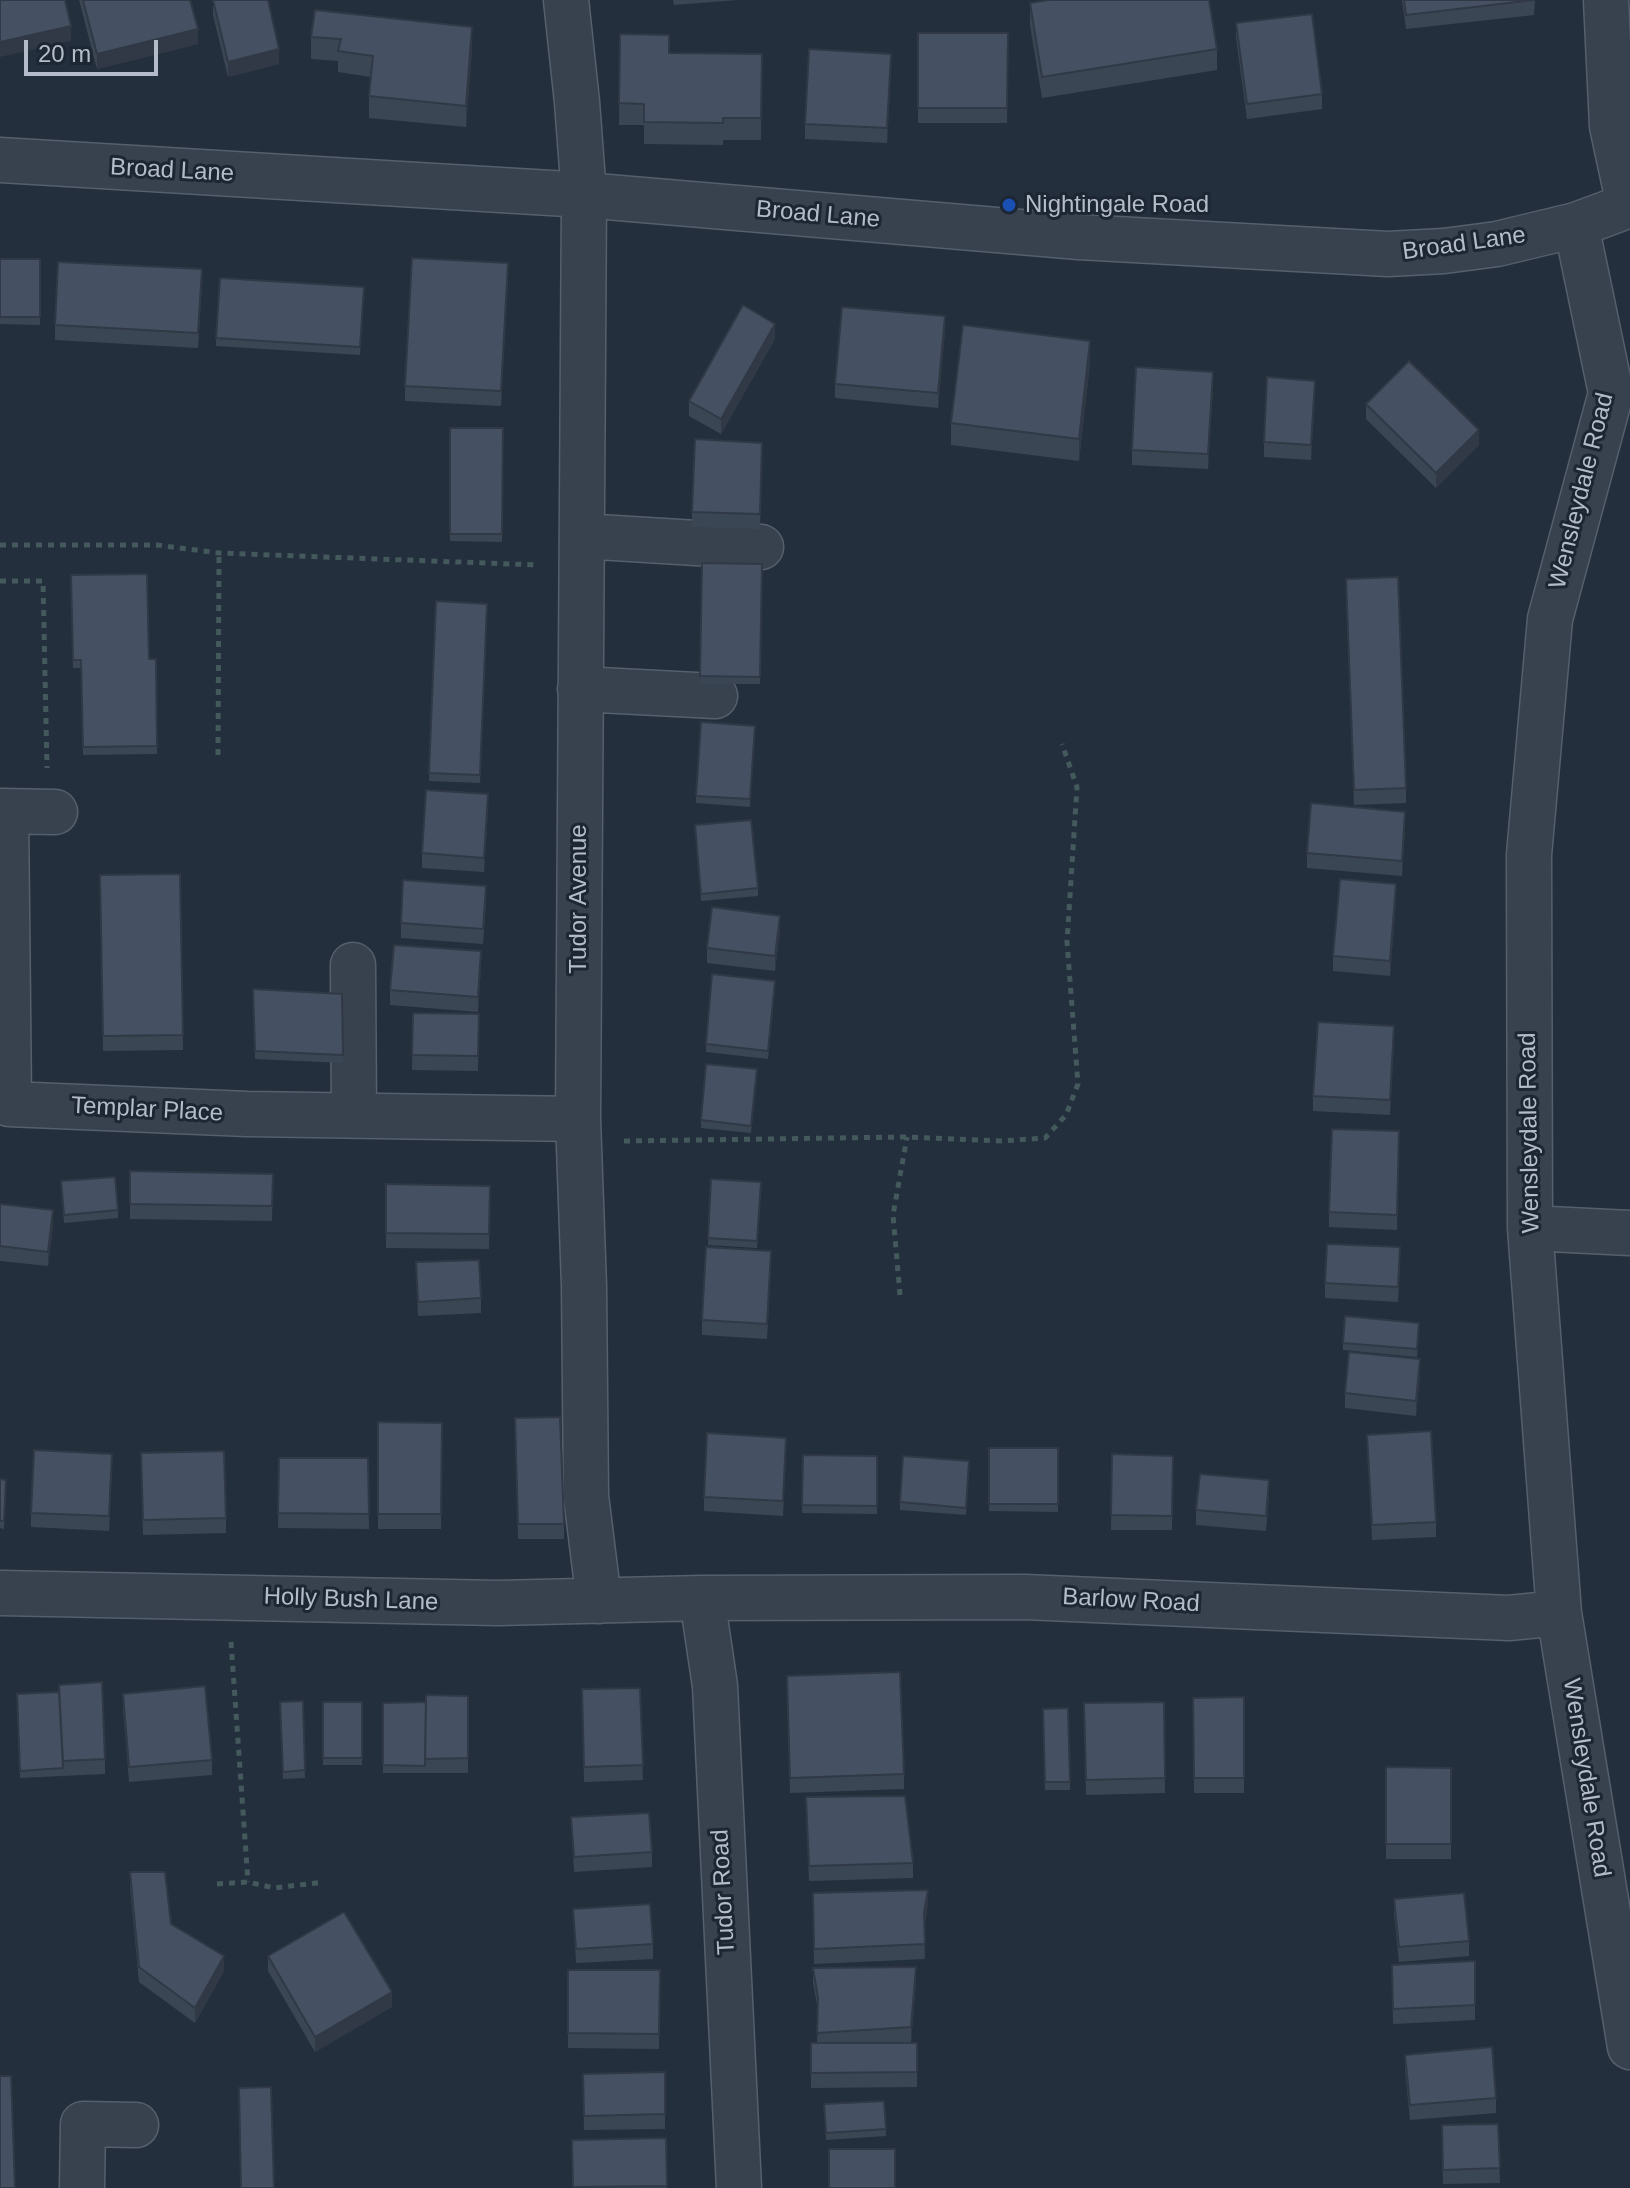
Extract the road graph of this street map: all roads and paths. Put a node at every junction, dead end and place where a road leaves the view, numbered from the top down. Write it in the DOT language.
graph roads {
  1 [pos="566,0"];
  2 [pos="1606,0"];
  3 [pos="0,160"];
  4 [pos="584,195"];
  5 [pos="1629,205"];
  6 [pos="1576,225"];
  7 [pos="0,545"];
  8 [pos="761,547"];
  9 [pos="581,551"];
  10 [pos="219,553"];
  11 [pos="0,581"];
  12 [pos="580,689"];
  13 [pos="715,696"];
  14 [pos="1062,744"];
  15 [pos="218,755"];
  16 [pos="3,811"];
  17 [pos="55,812"];
  18 [pos="353,965"];
  19 [pos="354,1116"];
  20 [pos="578,1130"];
  21 [pos="907,1137"];
  22 [pos="1530,1228"];
  23 [pos="1630,1233"];
  24 [pos="900,1295"];
  25 [pos="0,1593"];
  26 [pos="228,1597"];
  27 [pos="702,1598"];
  28 [pos="599,1601"];
  29 [pos="1559,1613"];
  30 [pos="248,1882"];
  31 [pos="324,1882"];
  32 [pos="217,1884"];
  33 [pos="1630,2047"];
  34 [pos="136,2125"];
  35 [pos="82,2188"];
  36 [pos="739,2188"];
  1 -- 4 [label="street, Tudor Avenue"];
  2 -- 5 [label="street"];
  3 -- 4 [label="street, Broad Lane"];
  4 -- 6 [label="street, Broad Lane"];
  4 -- 9 [label="street, Tudor Avenue"];
  5 -- 6 [label="street, Broad Lane"];
  6 -- 22 [label="street, Wensleydale Road"];
  7 -- 10 [label="path"];
  8 -- 9 [label="street"];
  9 -- 10 [label="path"];
  9 -- 12 [label="street, Tudor Avenue"];
  10 -- 15 [label="path"];
  11 -- 17 [label="path"];
  12 -- 13 [label="street"];
  12 -- 20 [label="street, Tudor Avenue"];
  14 -- 21 [label="path"];
  16 -- 17 [label="street, Templar Place"];
  16 -- 19 [label="street, Templar Place"];
  18 -- 19 [label="street"];
  19 -- 20 [label="street, Templar Place"];
  20 -- 21 [label="path"];
  20 -- 28 [label="street, Tudor Avenue"];
  21 -- 24 [label="path"];
  22 -- 23 [label="street"];
  22 -- 29 [label="street, Wensleydale Road"];
  25 -- 26 [label="street, Holly Bush Lane"];
  26 -- 28 [label="street, Holly Bush Lane"];
  26 -- 30 [label="path"];
  27 -- 28 [label="street, Holly Bush Lane"];
  27 -- 29 [label="street, Barlow Road"];
  27 -- 36 [label="street, Tudor Road"];
  29 -- 33 [label="street, Wensleydale Road"];
  30 -- 31 [label="path"];
  30 -- 32 [label="path"];
  34 -- 35 [label="street"];
}
